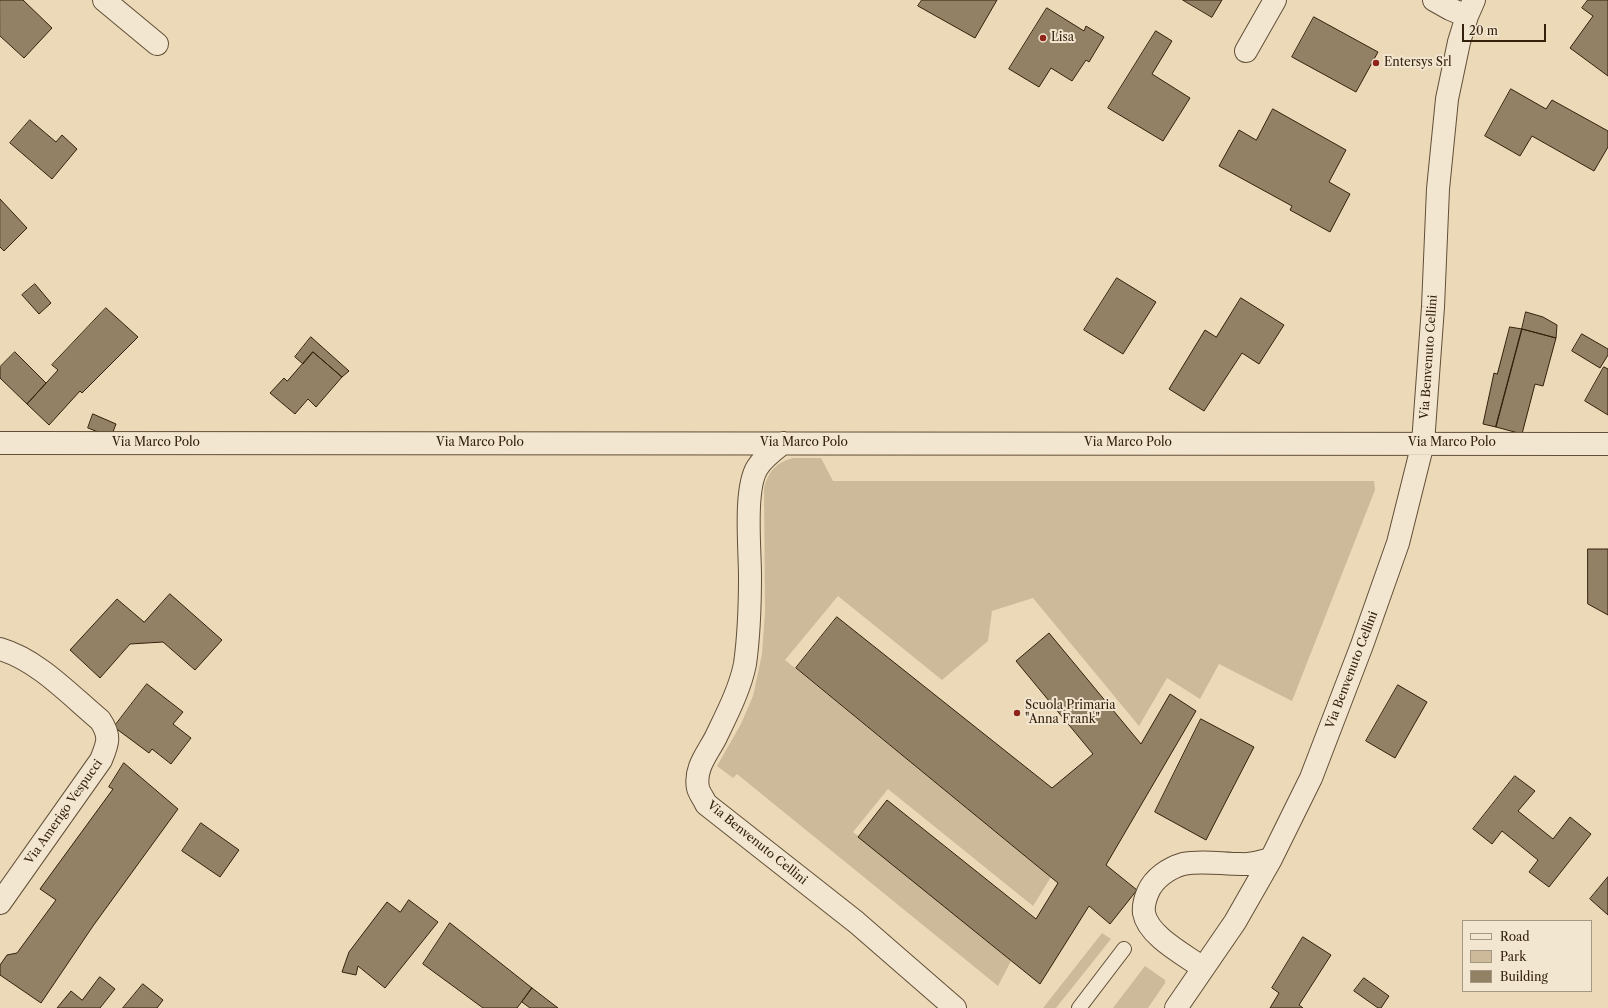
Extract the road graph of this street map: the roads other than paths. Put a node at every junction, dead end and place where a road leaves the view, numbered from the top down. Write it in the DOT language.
graph roads {
  1 [pos="104,0"];
  2 [pos="1275,0"];
  3 [pos="1434,0"];
  4 [pos="1470,8"];
  5 [pos="157,44"];
  6 [pos="1246,51"];
  7 [pos="0,443"];
  8 [pos="783,443"];
  9 [pos="1423,443"];
  10 [pos="1608,444"];
  11 [pos="0,648"];
  12 [pos="1271,860"];
  13 [pos="0,903"];
  14 [pos="1124,949"];
  15 [pos="1203,968"];
  16 [pos="955,1008"];
  17 [pos="1079,1008"];
  18 [pos="1176,1008"];
  1 -- 5 [label="street"];
  2 -- 6 [label="street"];
  3 -- 4 [label="street"];
  4 -- 9 [label="street, Via Benvenuto Cellini"];
  7 -- 8 [label="street, Via Marco Polo"];
  8 -- 9 [label="street, Via Marco Polo"];
  8 -- 16 [label="street, Via Benvenuto Cellini"];
  9 -- 10 [label="street, Via Marco Polo"];
  9 -- 12 [label="street, Via Benvenuto Cellini"];
  11 -- 13 [label="street, Via Amerigo Vespucci"];
  12 -- 15 [label="street, Via Benvenuto Cellini"];
  12 -- 15 [label="street"];
  14 -- 17 [label="lane"];
  15 -- 18 [label="street, Via Benvenuto Cellini"];
}
